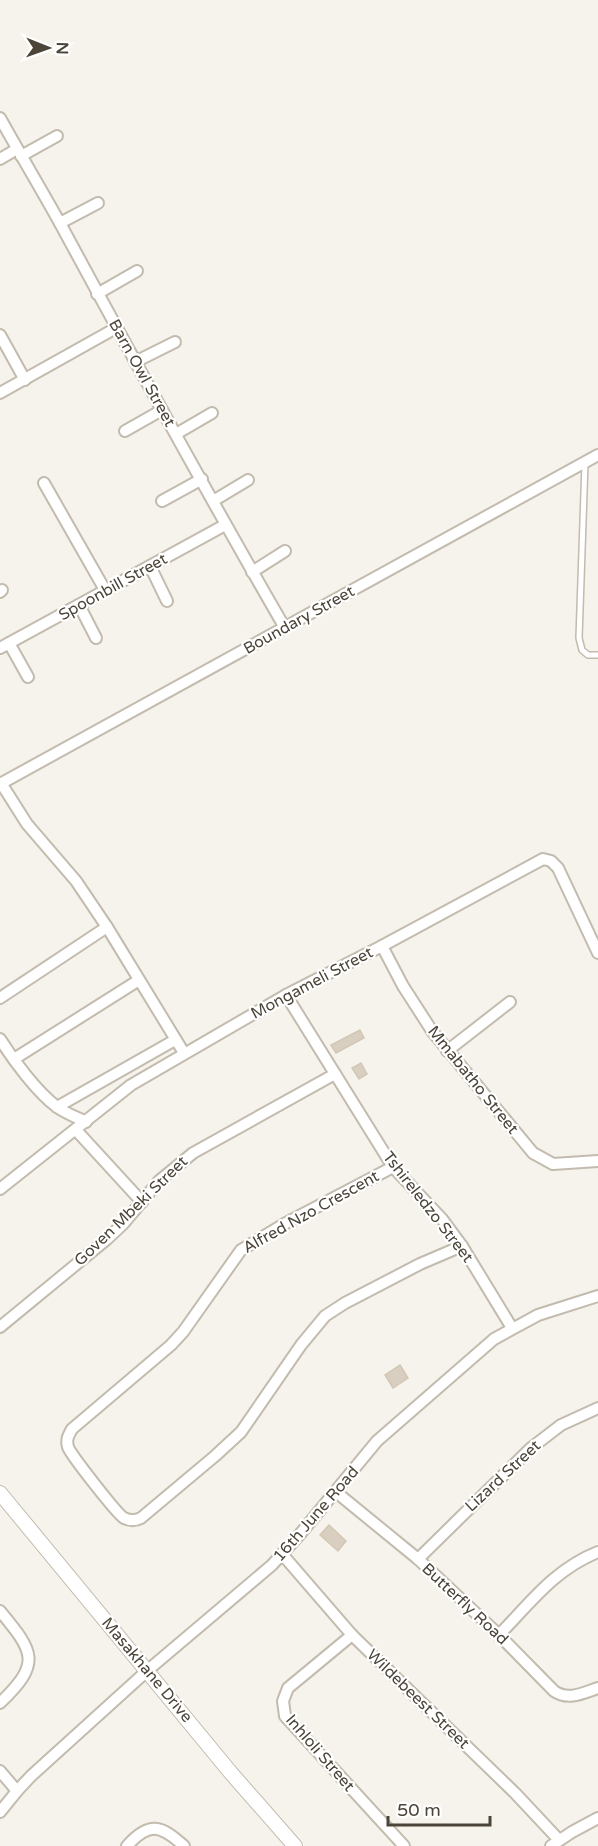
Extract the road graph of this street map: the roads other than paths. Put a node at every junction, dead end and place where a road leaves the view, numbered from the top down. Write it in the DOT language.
graph roads {
  1 [pos="0,118"];
  2 [pos="57,136"];
  3 [pos="19,152"];
  4 [pos="0,159"];
  5 [pos="98,203"];
  6 [pos="60,223"];
  7 [pos="136,271"];
  8 [pos="98,294"];
  9 [pos="116,328"];
  10 [pos="0,335"];
  11 [pos="175,342"];
  12 [pos="135,362"];
  13 [pos="26,380"];
  14 [pos="0,393"];
  15 [pos="162,411"];
  16 [pos="212,413"];
  17 [pos="125,431"];
  18 [pos="176,434"];
  19 [pos="598,455"];
  20 [pos="585,462"];
  21 [pos="202,479"];
  22 [pos="248,480"];
  23 [pos="44,483"];
  24 [pos="162,501"];
  25 [pos="213,501"];
  26 [pos="225,525"];
  27 [pos="285,550"];
  28 [pos="150,566"];
  29 [pos="252,572"];
  30 [pos="105,590"];
  31 [pos="167,602"];
  32 [pos="79,605"];
  33 [pos="285,628"];
  34 [pos="96,638"];
  35 [pos="4,646"];
  36 [pos="598,655"];
  37 [pos="28,677"];
  38 [pos="1,783"];
  39 [pos="107,927"];
  40 [pos="382,946"];
  41 [pos="598,953"];
  42 [pos="139,980"];
  43 [pos="286,995"];
  44 [pos="0,998"];
  45 [pos="510,1002"];
  46 [pos="0,1039"];
  47 [pos="175,1040"];
  48 [pos="447,1051"];
  49 [pos="184,1053"];
  50 [pos="7,1055"];
  51 [pos="335,1074"];
  52 [pos="57,1107"];
  53 [pos="86,1122"];
  54 [pos="76,1130"];
  55 [pos="598,1161"];
  56 [pos="393,1167"];
  57 [pos="0,1189"];
  58 [pos="142,1202"];
  59 [pos="462,1246"];
  60 [pos="598,1296"];
  61 [pos="0,1327"];
  62 [pos="512,1328"];
  63 [pos="598,1408"];
  64 [pos="336,1492"];
  65 [pos="0,1493"];
  66 [pos="598,1551"];
  67 [pos="282,1554"];
  68 [pos="418,1559"];
  69 [pos="0,1611"];
  70 [pos="352,1635"];
  71 [pos="499,1635"];
  72 [pos="148,1670"];
  73 [pos="598,1688"];
  74 [pos="0,1703"];
  75 [pos="0,1771"];
  76 [pos="17,1791"];
  77 [pos="0,1812"];
  78 [pos="598,1818"];
  79 [pos="555,1843"];
  80 [pos="127,1846"];
  81 [pos="184,1846"];
  82 [pos="295,1846"];
  83 [pos="404,1846"];
  1 -- 3 [label="street, Barn Owl Street"];
  2 -- 3 [label="street"];
  3 -- 4 [label="street"];
  3 -- 6 [label="street, Barn Owl Street"];
  5 -- 6 [label="street"];
  6 -- 8 [label="street, Barn Owl Street"];
  7 -- 8 [label="street"];
  8 -- 9 [label="street, Barn Owl Street"];
  9 -- 12 [label="street, Barn Owl Street"];
  9 -- 13 [label="street"];
  10 -- 13 [label="street"];
  11 -- 12 [label="street"];
  12 -- 15 [label="street, Barn Owl Street"];
  13 -- 14 [label="street"];
  15 -- 17 [label="street"];
  15 -- 18 [label="street, Barn Owl Street"];
  16 -- 18 [label="street"];
  18 -- 21 [label="street, Barn Owl Street"];
  19 -- 20 [label="street, Boundary Street"];
  20 -- 33 [label="street, Boundary Street"];
  20 -- 36 [label="lane"];
  21 -- 24 [label="street"];
  21 -- 25 [label="street, Barn Owl Street"];
  22 -- 25 [label="street"];
  23 -- 30 [label="street"];
  25 -- 26 [label="street, Barn Owl Street"];
  26 -- 28 [label="street, Spoonbill Street"];
  26 -- 29 [label="street, Barn Owl Street"];
  27 -- 29 [label="street"];
  28 -- 30 [label="street, Spoonbill Street"];
  28 -- 31 [label="street"];
  29 -- 33 [label="street, Barn Owl Street"];
  30 -- 32 [label="street, Spoonbill Street"];
  32 -- 34 [label="street"];
  32 -- 35 [label="street, Spoonbill Street"];
  33 -- 38 [label="street, Boundary Street"];
  35 -- 37 [label="street"];
  38 -- 39 [label="street"];
  39 -- 42 [label="street"];
  39 -- 44 [label="street"];
  40 -- 41 [label="street, Mongameli Street"];
  40 -- 43 [label="street, Mongameli Street"];
  40 -- 48 [label="street, Mmabatho Street"];
  42 -- 47 [label="street"];
  42 -- 50 [label="street"];
  43 -- 49 [label="street, Mongameli Street"];
  43 -- 51 [label="street, Tshireledzo Street"];
  45 -- 48 [label="street"];
  46 -- 50 [label="street"];
  47 -- 49 [label="street"];
  47 -- 52 [label="street"];
  48 -- 55 [label="street, Mmabatho Street"];
  49 -- 53 [label="street, Mongameli Street"];
  50 -- 52 [label="street"];
  51 -- 56 [label="street, Tshireledzo Street"];
  51 -- 58 [label="street, Goven Mbeki Street"];
  52 -- 53 [label="street"];
  53 -- 54 [label="street, Mongameli Street"];
  54 -- 57 [label="street, Mongameli Street"];
  54 -- 58 [label="street"];
  56 -- 59 [label="street, Tshireledzo Street"];
  56 -- 59 [label="street, Alfred Nzo Crescent"];
  58 -- 61 [label="street, Goven Mbeki Street"];
  59 -- 62 [label="street, Tshireledzo Street"];
  60 -- 62 [label="street, 16th June Road"];
  62 -- 64 [label="street, 16th June Road"];
  63 -- 68 [label="street, Lizard Street"];
  64 -- 67 [label="street, 16th June Road"];
  64 -- 68 [label="street, Butterfly Road"];
  65 -- 72 [label="street, Masakhane Drive"];
  66 -- 71 [label="street"];
  67 -- 70 [label="street, Wildebeest Street"];
  67 -- 72 [label="street, 16th June Road"];
  68 -- 71 [label="street, Butterfly Road"];
  69 -- 74 [label="street"];
  70 -- 79 [label="street, Wildebeest Street"];
  70 -- 83 [label="street, Inhloli Street"];
  71 -- 73 [label="street, Butterfly Road"];
  72 -- 76 [label="street, 16th June Road"];
  72 -- 82 [label="street, Masakhane Drive"];
  75 -- 76 [label="street"];
  76 -- 77 [label="street, 16th June Road"];
  78 -- 79 [label="street"];
  80 -- 81 [label="street"];
}
